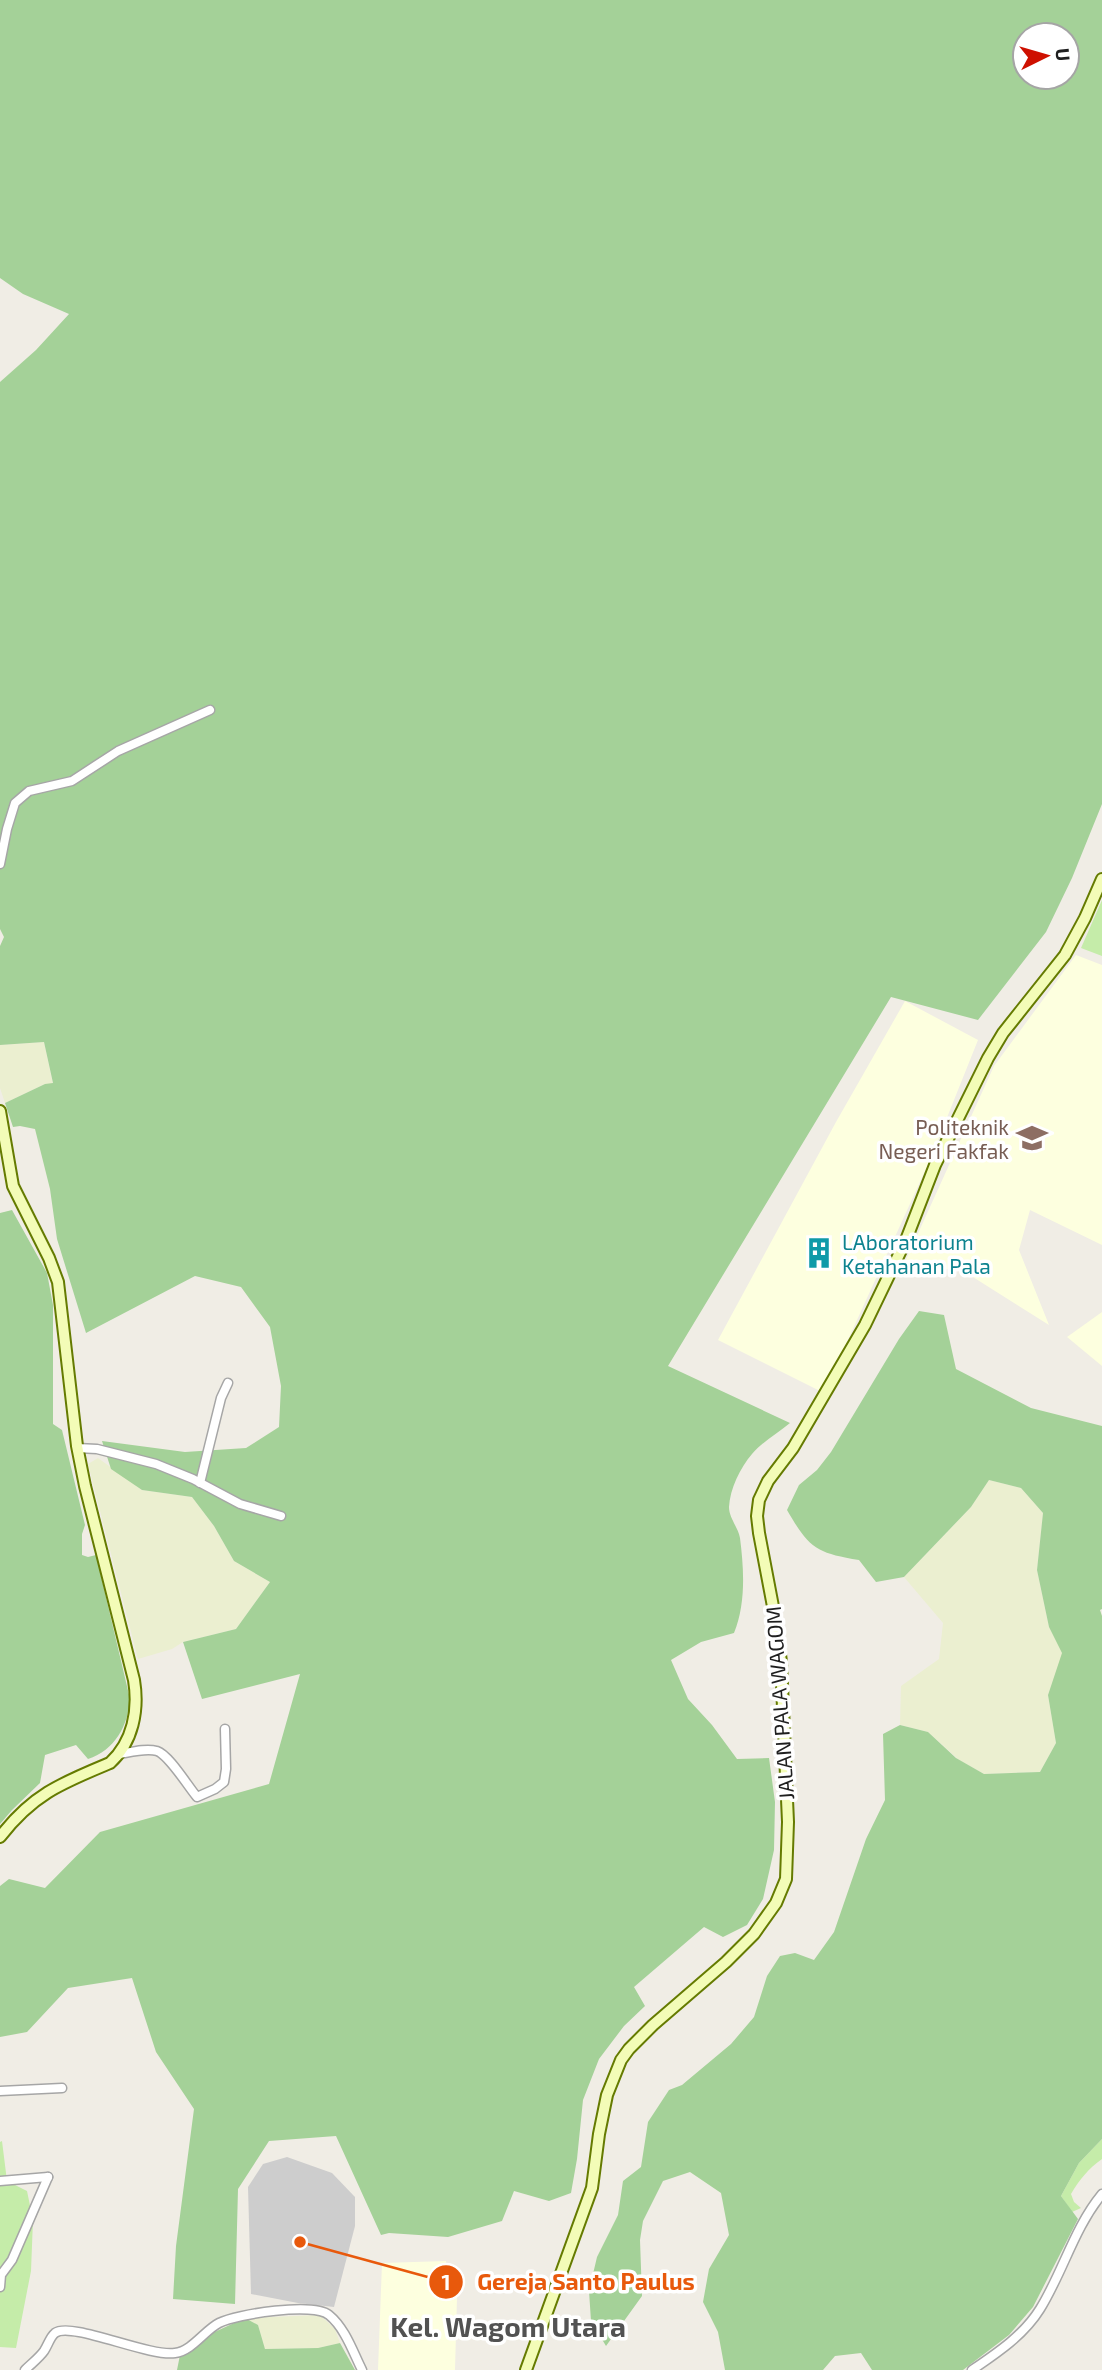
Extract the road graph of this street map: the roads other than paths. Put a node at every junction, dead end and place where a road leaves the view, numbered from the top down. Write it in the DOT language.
graph roads {
  1 [pos="210,710"];
  2 [pos="0,864"];
  3 [pos="1102,879"];
  4 [pos="0,1111"];
  5 [pos="228,1383"];
  6 [pos="77,1448"];
  7 [pos="200,1483"];
  8 [pos="281,1516"];
  9 [pos="225,1729"];
  10 [pos="119,1754"];
  11 [pos="0,1837"];
  12 [pos="62,2088"];
  13 [pos="0,2091"];
  14 [pos="0,2181"];
  15 [pos="1102,2194"];
  16 [pos="0,2287"];
  17 [pos="25,2370"];
  18 [pos="362,2370"];
  19 [pos="526,2370"];
  20 [pos="972,2370"];
  1 -- 2 [label="street"];
  3 -- 19 [label="main road, JALAN PALA WAGOM"];
  4 -- 6 [label="main road"];
  5 -- 7 [label="street"];
  6 -- 7 [label="street"];
  6 -- 10 [label="main road"];
  7 -- 8 [label="street"];
  9 -- 10 [label="street"];
  10 -- 11 [label="main road"];
  12 -- 13 [label="street"];
  14 -- 16 [label="street"];
  15 -- 20 [label="street"];
  17 -- 18 [label="street"];
}
